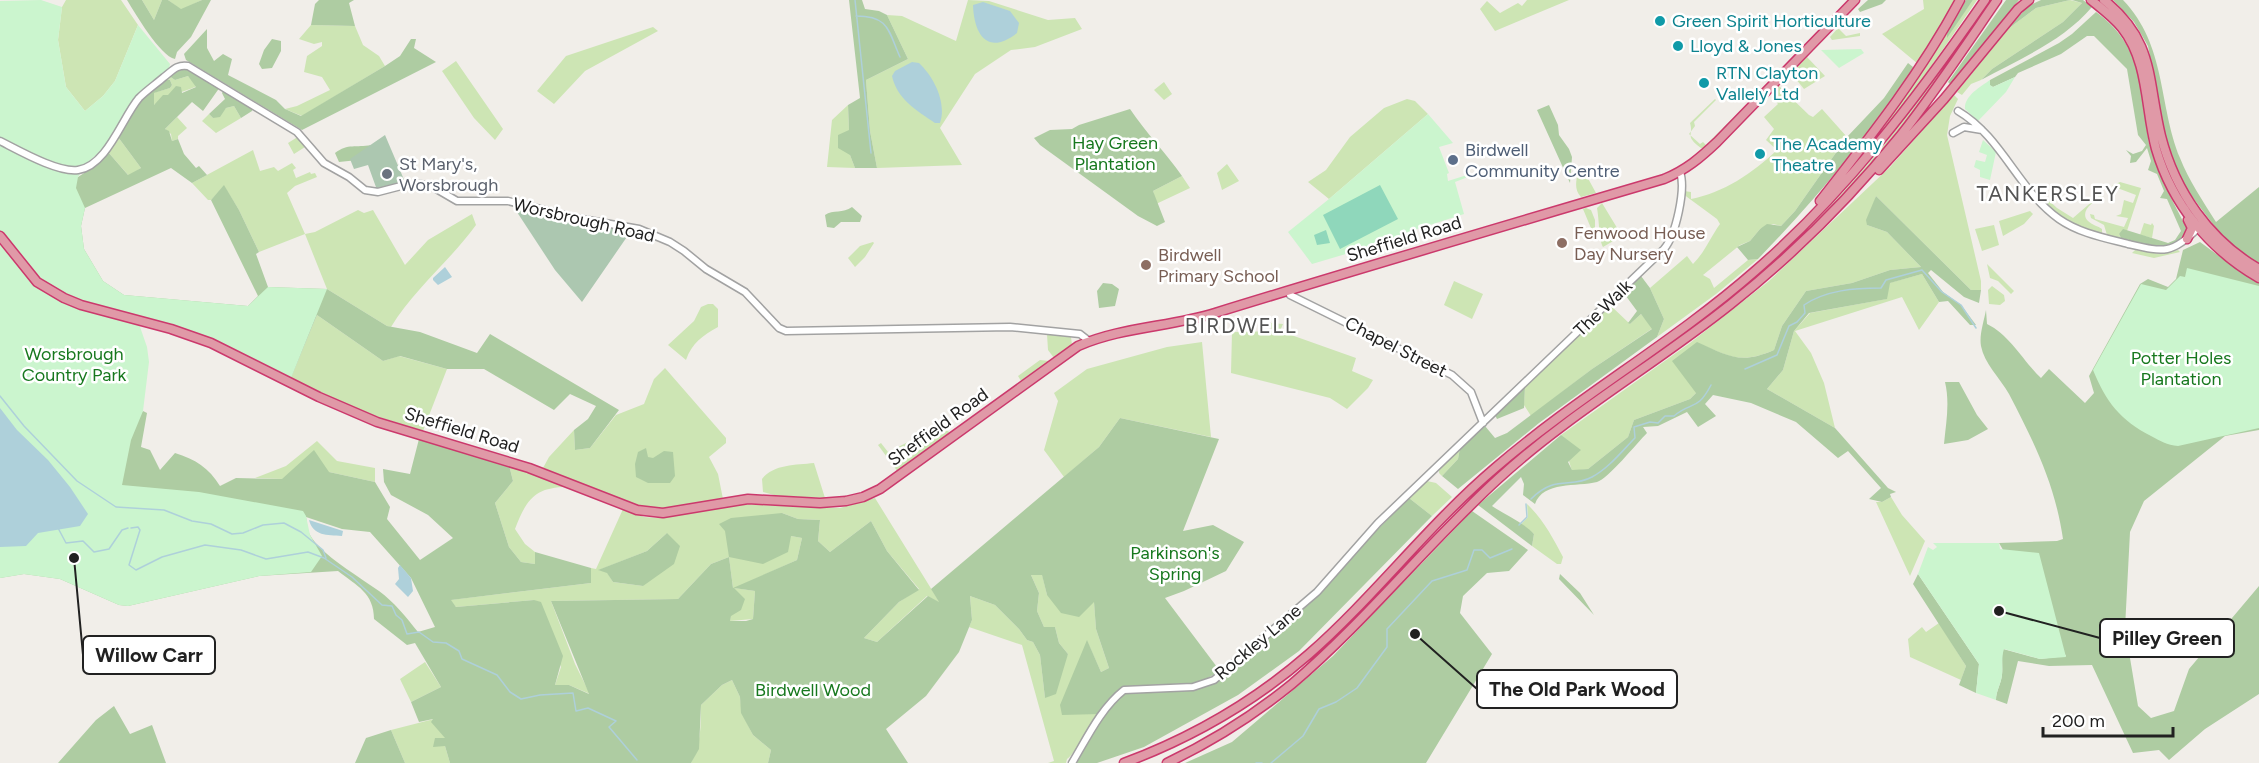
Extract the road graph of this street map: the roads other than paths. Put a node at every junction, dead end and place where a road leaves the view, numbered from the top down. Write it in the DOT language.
graph roads {
  1 [pos="1856,0"];
  2 [pos="1960,0"];
  3 [pos="1985,0"];
  4 [pos="1997,0"];
  5 [pos="2029,0"];
  6 [pos="2091,0"];
  7 [pos="2104,0"];
  8 [pos="2112,11"];
  9 [pos="1958,111"];
  10 [pos="1983,130"];
  11 [pos="1953,133"];
  12 [pos="0,141"];
  13 [pos="1680,172"];
  14 [pos="2179,192"];
  15 [pos="1839,204"];
  16 [pos="1804,224"];
  17 [pos="2203,227"];
  18 [pos="0,236"];
  19 [pos="2187,239"];
  20 [pos="2228,257"];
  21 [pos="2259,269"];
  22 [pos="2259,278"];
  23 [pos="1289,291"];
  24 [pos="1089,341"];
  25 [pos="1483,423"];
  26 [pos="1429,474"];
  27 [pos="1072,763"];
  28 [pos="1124,763"];
  29 [pos="1167,763"];
  1 -- 13 [label="highway, Sheffield Road"];
  2 -- 16 [label="highway"];
  3 -- 16 [label="highway"];
  4 -- 15 [label="highway"];
  5 -- 15 [label="highway"];
  6 -- 8 [label="highway"];
  7 -- 8 [label="highway"];
  8 -- 14 [label="highway"];
  9 -- 10 [label="street"];
  10 -- 11 [label="street"];
  10 -- 19 [label="street"];
  12 -- 24 [label="street, Worsbrough Road"];
  13 -- 23 [label="highway, Sheffield Road"];
  13 -- 25 [label="street, The Walk"];
  14 -- 17 [label="highway"];
  14 -- 19 [label="highway"];
  15 -- 29 [label="highway"];
  16 -- 28 [label="highway"];
  17 -- 19 [label="street"];
  17 -- 20 [label="highway"];
  17 -- 21 [label="highway"];
  18 -- 24 [label="highway, Sheffield Road"];
  19 -- 20 [label="highway"];
  20 -- 22 [label="highway"];
  23 -- 24 [label="highway, Sheffield Road"];
  23 -- 25 [label="street, Chapel Street"];
  25 -- 26 [label="street, The Walk"];
  26 -- 27 [label="street, Rockley Lane"];
}
